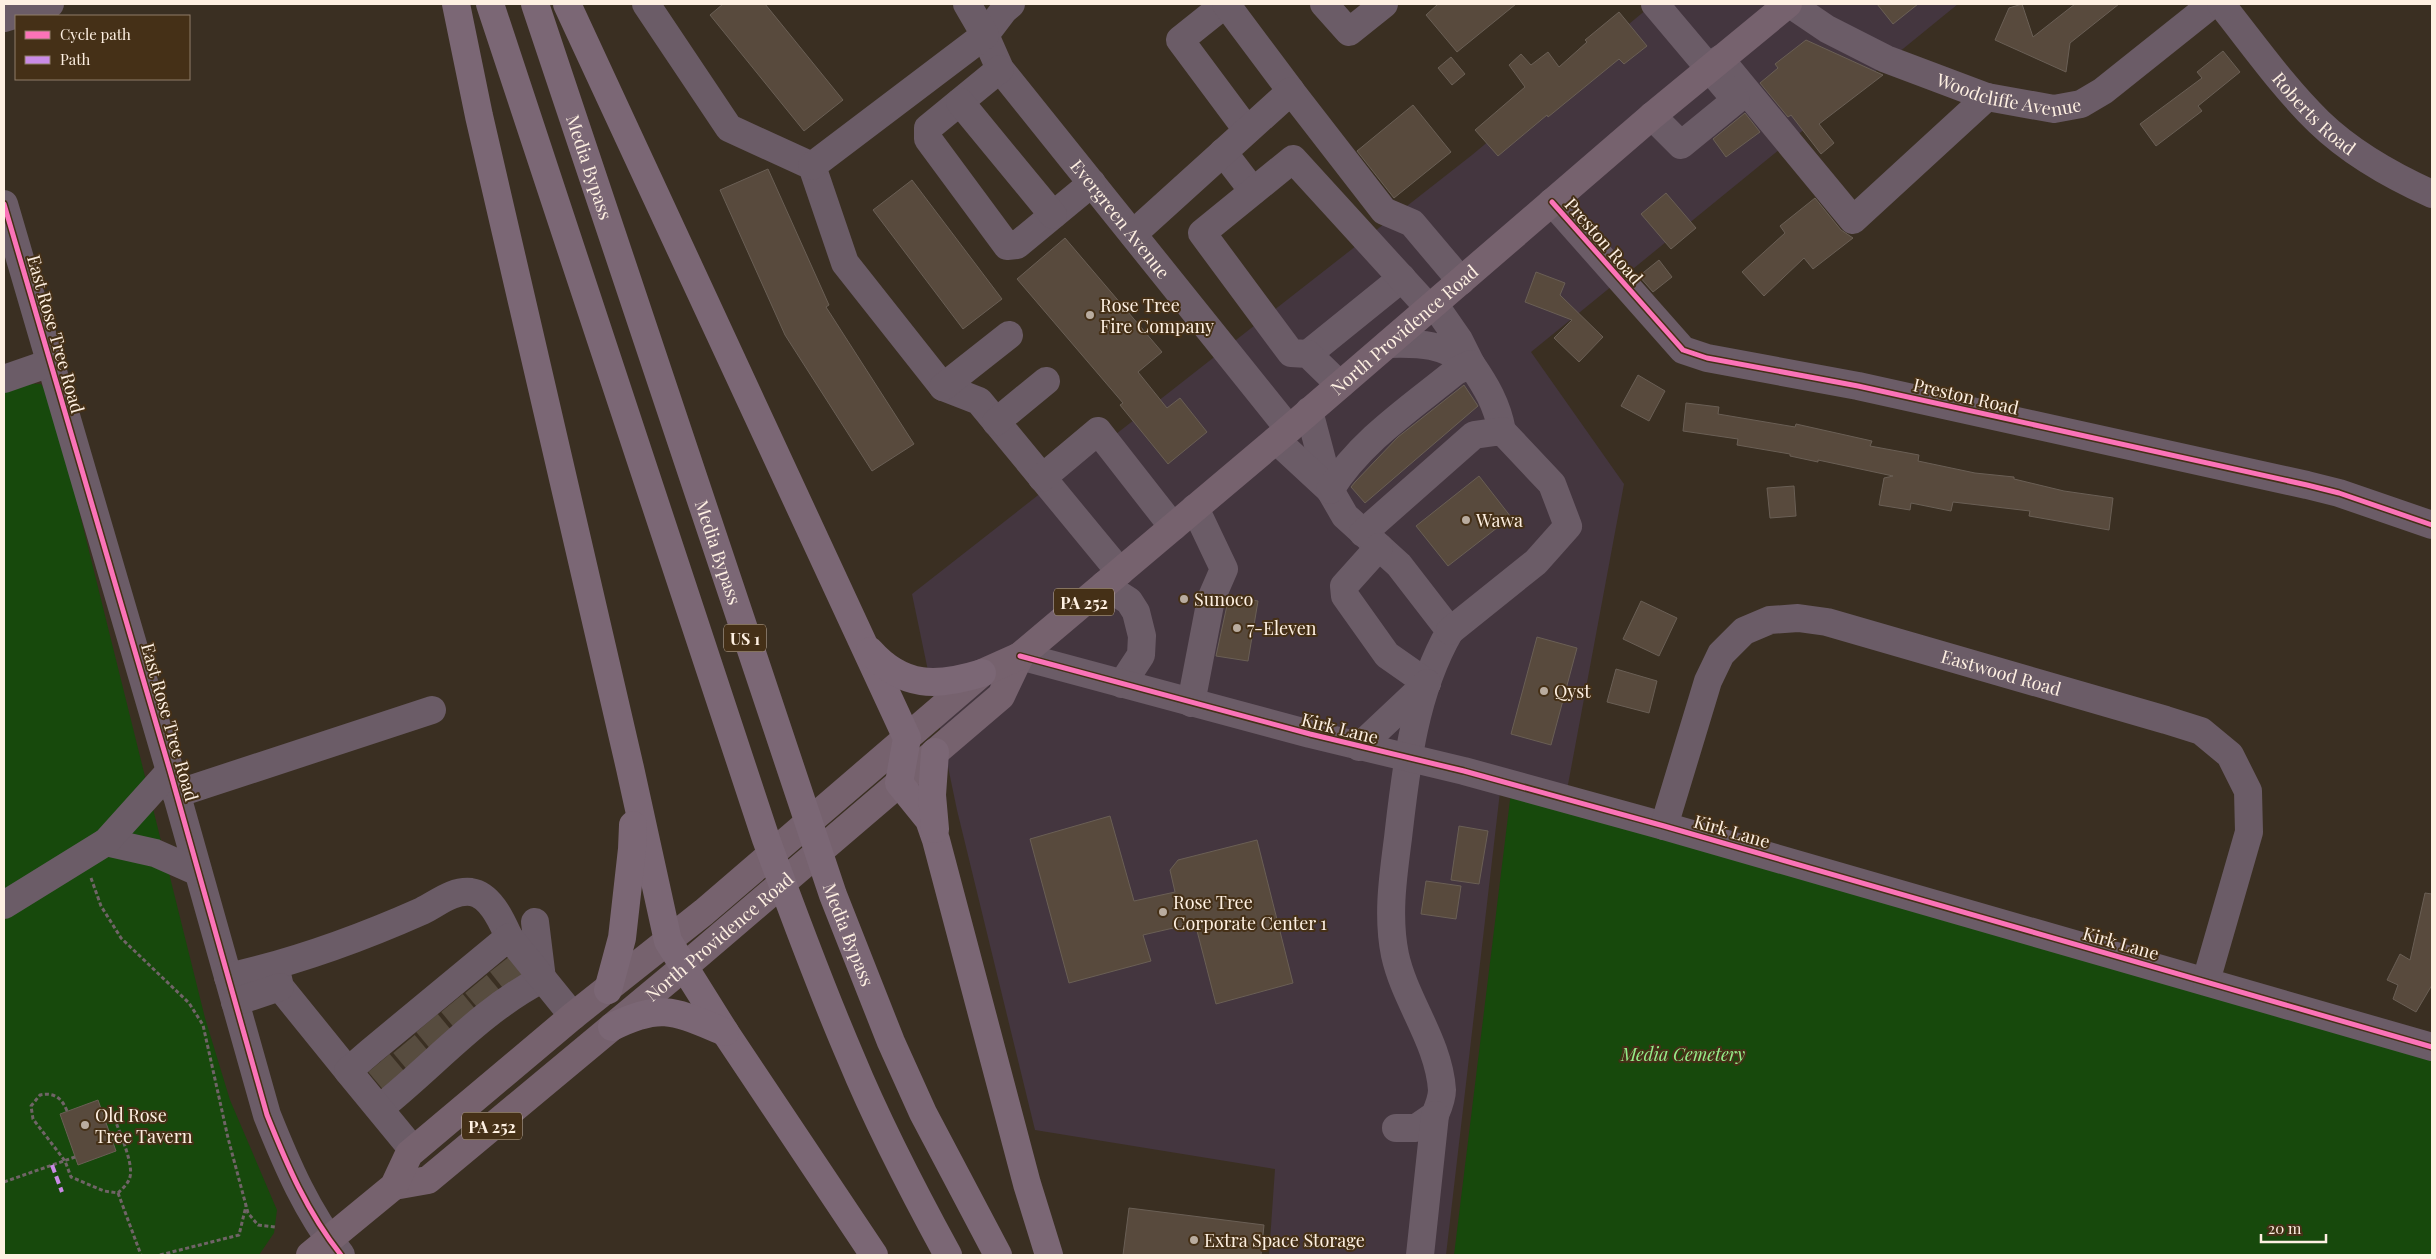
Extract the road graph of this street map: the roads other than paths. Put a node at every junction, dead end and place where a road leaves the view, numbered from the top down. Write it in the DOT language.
graph roads {
  1 [pos="50,4"];
  2 [pos="456,4"];
  3 [pos="490,4"];
  4 [pos="535,4"];
  5 [pos="567,4"];
  6 [pos="646,4"];
  7 [pos="967,4"];
  8 [pos="1011,4"];
  9 [pos="1225,4"];
  10 [pos="1324,4"];
  11 [pos="1384,4"];
  12 [pos="1655,4"];
  13 [pos="1789,4"];
  14 [pos="2212,4"];
  15 [pos="2222,4"];
  16 [pos="4,18"];
  17 [pos="985,35"];
  18 [pos="1715,64"];
  19 [pos="1000,69"];
  20 [pos="1291,90"];
  21 [pos="1987,97"];
  22 [pos="960,102"];
  23 [pos="1652,116"];
  24 [pos="1247,130"];
  25 [pos="1223,152"];
  26 [pos="812,166"];
  27 [pos="1092,183"];
  28 [pos="1254,191"];
  29 [pos="2432,194"];
  30 [pos="1552,202"];
  31 [pos="4,204"];
  32 [pos="1053,215"];
  33 [pos="1133,234"];
  34 [pos="1402,278"];
  35 [pos="1460,281"];
  36 [pos="1431,306"];
  37 [pos="1009,335"];
  38 [pos="1388,344"];
  39 [pos="1308,354"];
  40 [pos="50,363"];
  41 [pos="1471,364"];
  42 [pos="4,379"];
  43 [pos="1046,381"];
  44 [pos="1340,385"];
  45 [pos="943,386"];
  46 [pos="1310,411"];
  47 [pos="996,422"];
  48 [pos="1502,431"];
  49 [pos="1283,434"];
  50 [pos="1042,478"];
  51 [pos="1330,490"];
  52 [pos="1195,508"];
  53 [pos="2432,525"];
  54 [pos="1173,527"];
  55 [pos="1371,540"];
  56 [pos="1112,579"];
  57 [pos="1450,631"];
  58 [pos="862,642"];
  59 [pos="1020,656"];
  60 [pos="982,673"];
  61 [pos="1427,683"];
  62 [pos="1122,684"];
  63 [pos="1191,703"];
  64 [pos="432,710"];
  65 [pos="907,738"];
  66 [pos="1359,747"];
  67 [pos="935,752"];
  68 [pos="1407,759"];
  69 [pos="877,764"];
  70 [pos="630,768"];
  71 [pos="173,782"];
  72 [pos="899,783"];
  73 [pos="1664,826"];
  74 [pos="936,840"];
  75 [pos="106,842"];
  76 [pos="198,872"];
  77 [pos="4,905"];
  78 [pos="536,922"];
  79 [pos="668,941"];
  80 [pos="514,967"];
  81 [pos="684,967"];
  82 [pos="228,977"];
  83 [pos="278,977"];
  84 [pos="2206,981"];
  85 [pos="608,990"];
  86 [pos="483,992"];
  87 [pos="235,1002"];
  88 [pos="458,1011"];
  89 [pos="573,1016"];
  90 [pos="612,1027"];
  91 [pos="434,1031"];
  92 [pos="725,1032"];
  93 [pos="2432,1047"];
  94 [pos="410,1052"];
  95 [pos="348,1071"];
  96 [pos="387,1072"];
  97 [pos="380,1108"];
  98 [pos="1436,1115"];
  99 [pos="1396,1128"];
  100 [pos="413,1150"];
  101 [pos="394,1186"];
  102 [pos="327,1250"];
  103 [pos="874,1255"];
  104 [pos="948,1255"];
  105 [pos="998,1255"];
  106 [pos="1049,1255"];
  107 [pos="1420,1255"];
  1 -- 16 [label="street"];
  2 -- 70 [label="highway"];
  3 -- 104 [label="highway, US 1"];
  4 -- 105 [label="highway, Media Bypass / US 1"];
  5 -- 58 [label="highway"];
  6 -- 26 [label="street"];
  7 -- 17 [label="street, Evergreen Avenue"];
  8 -- 17 [label="street"];
  9 -- 20 [label="street"];
  9 -- 24 [label="street"];
  10 -- 11 [label="street"];
  12 -- 18 [label="street"];
  13 -- 18 [label="main road, North Providence Road / PA 252"];
  13 -- 21 [label="street, Woodcliffe Avenue"];
  14 -- 21 [label="street, Woodcliffe Avenue"];
  15 -- 29 [label="street, Roberts Road"];
  17 -- 19 [label="street, Evergreen Avenue"];
  17 -- 26 [label="street"];
  18 -- 21 [label="street"];
  18 -- 23 [label="main road, North Providence Road / PA 252"];
  18 -- 23 [label="street"];
  19 -- 22 [label="street"];
  19 -- 27 [label="street, Evergreen Avenue"];
  20 -- 24 [label="street"];
  20 -- 35 [label="street"];
  22 -- 32 [label="street"];
  22 -- 32 [label="street"];
  23 -- 30 [label="main road, North Providence Road / PA 252"];
  24 -- 25 [label="street"];
  25 -- 28 [label="street"];
  25 -- 33 [label="street"];
  26 -- 45 [label="street"];
  27 -- 32 [label="street"];
  27 -- 33 [label="street, Evergreen Avenue"];
  28 -- 34 [label="street"];
  28 -- 39 [label="street"];
  30 -- 35 [label="main road, North Providence Road / PA 252"];
  30 -- 53 [label="street, Preston Road"];
  31 -- 40 [label="street, East Rose Tree Road"];
  33 -- 49 [label="street, Evergreen Avenue"];
  34 -- 36 [label="street"];
  34 -- 39 [label="street"];
  35 -- 36 [label="main road, North Providence Road / PA 252"];
  36 -- 38 [label="main road, North Providence Road / PA 252"];
  36 -- 41 [label="street"];
  37 -- 45 [label="street"];
  38 -- 41 [label="street"];
  38 -- 44 [label="main road, North Providence Road / PA 252"];
  39 -- 44 [label="street"];
  40 -- 42 [label="street"];
  40 -- 71 [label="street, East Rose Tree Road"];
  41 -- 48 [label="street"];
  41 -- 51 [label="street"];
  43 -- 47 [label="street"];
  44 -- 46 [label="main road, North Providence Road / PA 252"];
  45 -- 47 [label="street"];
  46 -- 49 [label="main road, North Providence Road / PA 252"];
  46 -- 51 [label="street"];
  47 -- 50 [label="street"];
  48 -- 55 [label="street"];
  48 -- 57 [label="street"];
  49 -- 51 [label="street, Evergreen Avenue"];
  49 -- 52 [label="main road, North Providence Road / PA 252"];
  50 -- 54 [label="street"];
  50 -- 56 [label="street"];
  51 -- 55 [label="street"];
  52 -- 54 [label="main road, North Providence Road / PA 252"];
  52 -- 63 [label="street"];
  54 -- 56 [label="main road, North Providence Road / PA 252"];
  55 -- 57 [label="street"];
  55 -- 61 [label="street"];
  56 -- 59 [label="main road, North Providence Road / PA 252"];
  56 -- 62 [label="street"];
  57 -- 61 [label="street"];
  58 -- 60 [label="highway"];
  58 -- 65 [label="highway"];
  59 -- 60 [label="main road, North Providence Road / PA 252"];
  59 -- 62 [label="street, Kirk Lane"];
  59 -- 67 [label="main road, North Providence Road / PA 252"];
  60 -- 65 [label="main road, North Providence Road / PA 252"];
  61 -- 66 [label="street"];
  61 -- 68 [label="street"];
  62 -- 63 [label="street, Kirk Lane"];
  63 -- 66 [label="street, Kirk Lane"];
  64 -- 71 [label="street"];
  65 -- 69 [label="main road, North Providence Road / PA 252"];
  65 -- 72 [label="highway"];
  66 -- 68 [label="street, Kirk Lane"];
  67 -- 72 [label="main road, North Providence Road / PA 252"];
  67 -- 74 [label="highway"];
  68 -- 73 [label="street, Kirk Lane"];
  68 -- 98 [label="street"];
  69 -- 72 [label="main road"];
  69 -- 79 [label="main road, North Providence Road / PA 252"];
  70 -- 79 [label="highway"];
  70 -- 85 [label="highway"];
  71 -- 75 [label="street"];
  71 -- 76 [label="street, East Rose Tree Road"];
  72 -- 74 [label="highway"];
  72 -- 81 [label="main road, North Providence Road / PA 252"];
  73 -- 84 [label="street, Kirk Lane"];
  73 -- 84 [label="street, Eastwood Road"];
  74 -- 106 [label="highway"];
  75 -- 76 [label="street"];
  75 -- 77 [label="street"];
  76 -- 82 [label="street, East Rose Tree Road"];
  78 -- 80 [label="street"];
  79 -- 81 [label="highway"];
  79 -- 85 [label="main road, North Providence Road / PA 252"];
  80 -- 83 [label="street"];
  80 -- 86 [label="street"];
  80 -- 86 [label="street"];
  80 -- 89 [label="street"];
  81 -- 90 [label="main road, North Providence Road / PA 252"];
  81 -- 92 [label="highway"];
  82 -- 83 [label="street"];
  82 -- 87 [label="street, East Rose Tree Road"];
  83 -- 87 [label="street"];
  83 -- 95 [label="street"];
  84 -- 93 [label="street, Kirk Lane"];
  85 -- 89 [label="main road, North Providence Road / PA 252"];
  86 -- 88 [label="street"];
  86 -- 88 [label="street"];
  87 -- 102 [label="street, East Rose Tree Road"];
  88 -- 91 [label="street"];
  88 -- 91 [label="street"];
  89 -- 100 [label="main road, North Providence Road / PA 252"];
  90 -- 92 [label="highway"];
  90 -- 101 [label="main road, North Providence Road / PA 252"];
  91 -- 94 [label="street"];
  91 -- 94 [label="street"];
  92 -- 103 [label="highway"];
  94 -- 96 [label="street"];
  94 -- 96 [label="street"];
  95 -- 96 [label="street"];
  95 -- 97 [label="street"];
  96 -- 97 [label="street"];
  97 -- 100 [label="street"];
  98 -- 99 [label="street"];
  98 -- 107 [label="street"];
  100 -- 101 [label="main road, North Providence Road / PA 252"];
  101 -- 102 [label="main road, North Providence Road / PA 252"];
}
